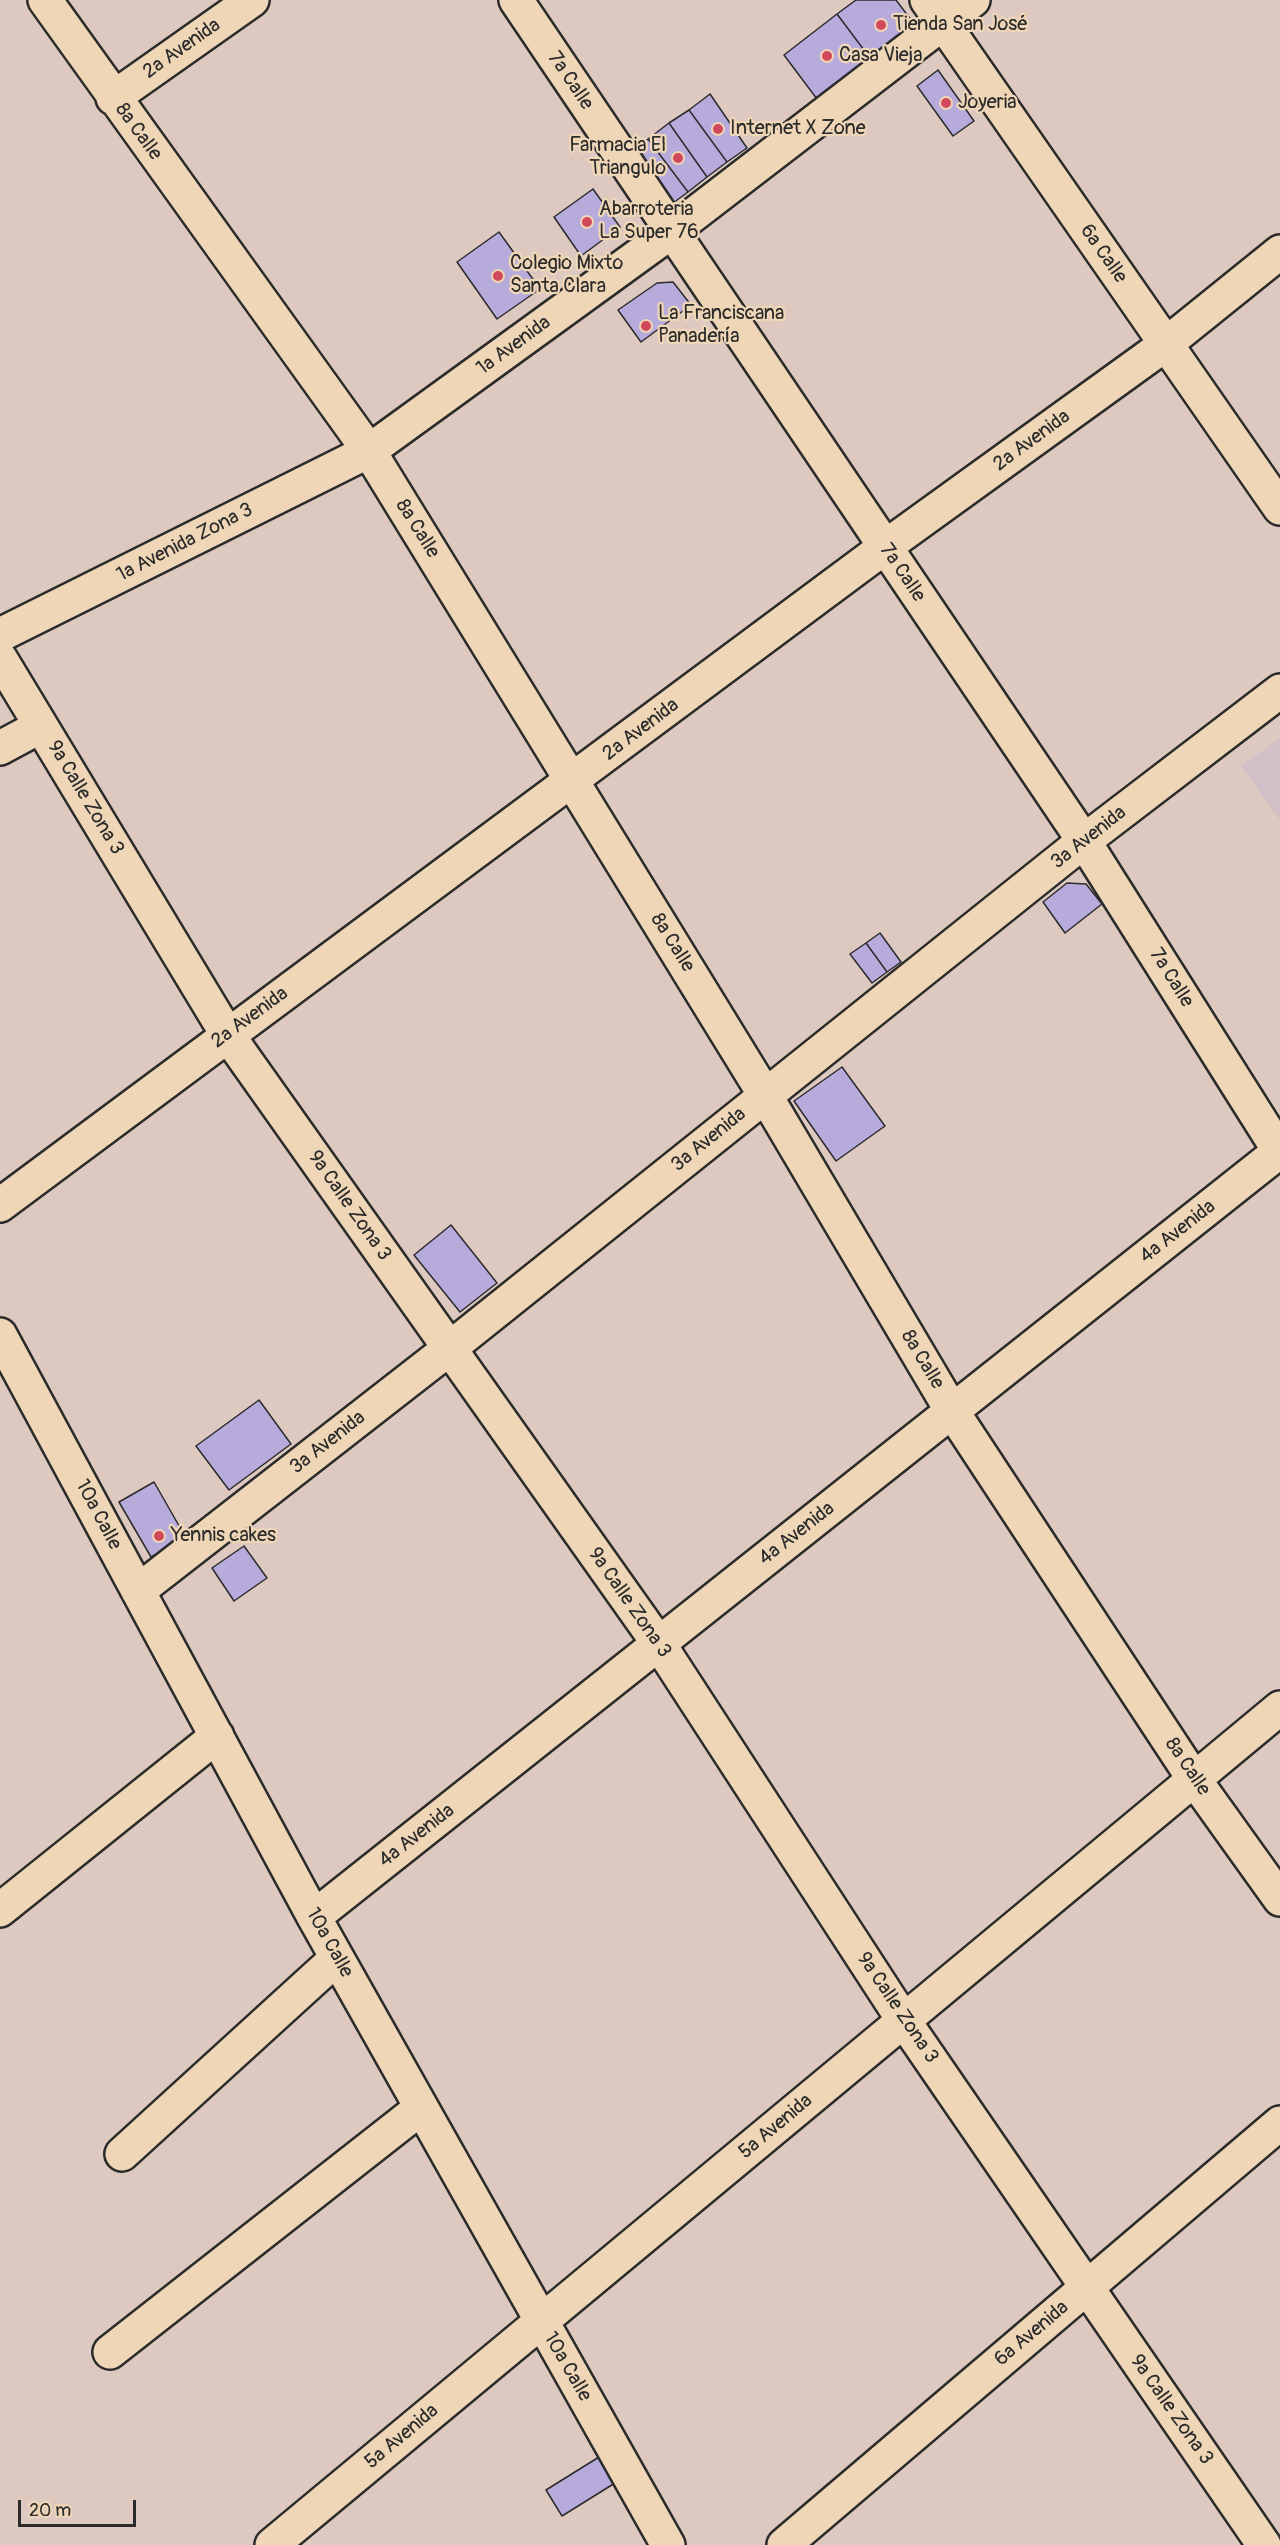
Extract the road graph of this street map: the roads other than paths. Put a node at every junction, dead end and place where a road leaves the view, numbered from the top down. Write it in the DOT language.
graph roads {
  1 [pos="45,0"];
  2 [pos="252,0"];
  3 [pos="516,0"];
  4 [pos="973,0"];
  5 [pos="935,12"];
  6 [pos="113,98"];
  7 [pos="671,232"];
  8 [pos="1280,252"];
  9 [pos="1166,344"];
  10 [pos="369,451"];
  11 [pos="1280,508"];
  12 [pos="885,547"];
  13 [pos="0,635"];
  14 [pos="0,658"];
  15 [pos="1280,691"];
  16 [pos="41,726"];
  17 [pos="0,748"];
  18 [pos="572,781"];
  19 [pos="1084,841"];
  20 [pos="227,1034"];
  21 [pos="765,1095"];
  22 [pos="1280,1151"];
  23 [pos="0,1205"];
  24 [pos="0,1335"];
  25 [pos="450,1348"];
  26 [pos="952,1411"];
  27 [pos="138,1591"];
  28 [pos="659,1644"];
  29 [pos="1280,1708"];
  30 [pos="217,1736"];
  31 [pos="1194,1779"];
  32 [pos="1280,1899"];
  33 [pos="0,1910"];
  34 [pos="314,1917"];
  35 [pos="337,1958"];
  36 [pos="904,2021"];
  37 [pos="421,2108"];
  38 [pos="1280,2123"];
  39 [pos="122,2154"];
  40 [pos="1087,2288"];
  41 [pos="541,2321"];
  42 [pos="110,2352"];
  43 [pos="272,2545"];
  44 [pos="668,2545"];
  45 [pos="784,2545"];
  46 [pos="1264,2545"];
  1 -- 6 [label="street, 8a Calle"];
  2 -- 6 [label="street, 2a Avenida"];
  3 -- 7 [label="street, 7a Calle"];
  4 -- 5 [label="street, 1a Avenida"];
  5 -- 7 [label="street, 1a Avenida"];
  5 -- 9 [label="street, 6a Calle"];
  6 -- 10 [label="street, 8a Calle"];
  7 -- 10 [label="street, 1a Avenida"];
  7 -- 12 [label="street, 7a Calle"];
  8 -- 9 [label="street, 2a Avenida"];
  9 -- 11 [label="street, 6a Calle"];
  9 -- 12 [label="street, 2a Avenida"];
  10 -- 13 [label="street, 1a Avenida Zona 3"];
  10 -- 18 [label="street, 8a Calle"];
  12 -- 18 [label="street, 2a Avenida"];
  12 -- 19 [label="street, 7a Calle"];
  14 -- 16 [label="street, 9a Calle Zona 3"];
  15 -- 19 [label="street, 3a Avenida"];
  16 -- 17 [label="street"];
  16 -- 20 [label="street, 9a Calle Zona 3"];
  18 -- 20 [label="street, 2a Avenida"];
  18 -- 21 [label="street, 8a Calle"];
  19 -- 21 [label="street, 3a Avenida"];
  19 -- 22 [label="street, 7a Calle"];
  20 -- 23 [label="street, 2a Avenida"];
  20 -- 25 [label="street, 9a Calle Zona 3"];
  21 -- 25 [label="street, 3a Avenida"];
  21 -- 26 [label="street, 8a Calle"];
  22 -- 26 [label="street, 4a Avenida"];
  24 -- 27 [label="street, 10a Calle"];
  25 -- 27 [label="street, 3a Avenida"];
  25 -- 28 [label="street, 9a Calle Zona 3"];
  26 -- 28 [label="street, 4a Avenida"];
  26 -- 31 [label="street, 8a Calle"];
  27 -- 30 [label="street, 10a Calle"];
  28 -- 34 [label="street, 4a Avenida"];
  28 -- 36 [label="street, 9a Calle Zona 3"];
  29 -- 31 [label="street, 5a Avenida"];
  30 -- 33 [label="street"];
  30 -- 34 [label="street, 10a Calle"];
  31 -- 32 [label="street, 8a Calle"];
  31 -- 36 [label="street, 5a Avenida"];
  34 -- 35 [label="street, 10a Calle"];
  35 -- 37 [label="street, 10a Calle"];
  35 -- 39 [label="street"];
  36 -- 40 [label="street, 9a Calle Zona 3"];
  36 -- 41 [label="street, 5a Avenida"];
  37 -- 41 [label="street, 10a Calle"];
  37 -- 42 [label="street"];
  38 -- 40 [label="street, 6a Avenida"];
  40 -- 45 [label="street, 6a Avenida"];
  40 -- 46 [label="street, 9a Calle Zona 3"];
  41 -- 43 [label="street, 5a Avenida"];
  41 -- 44 [label="street, 10a Calle"];
}
